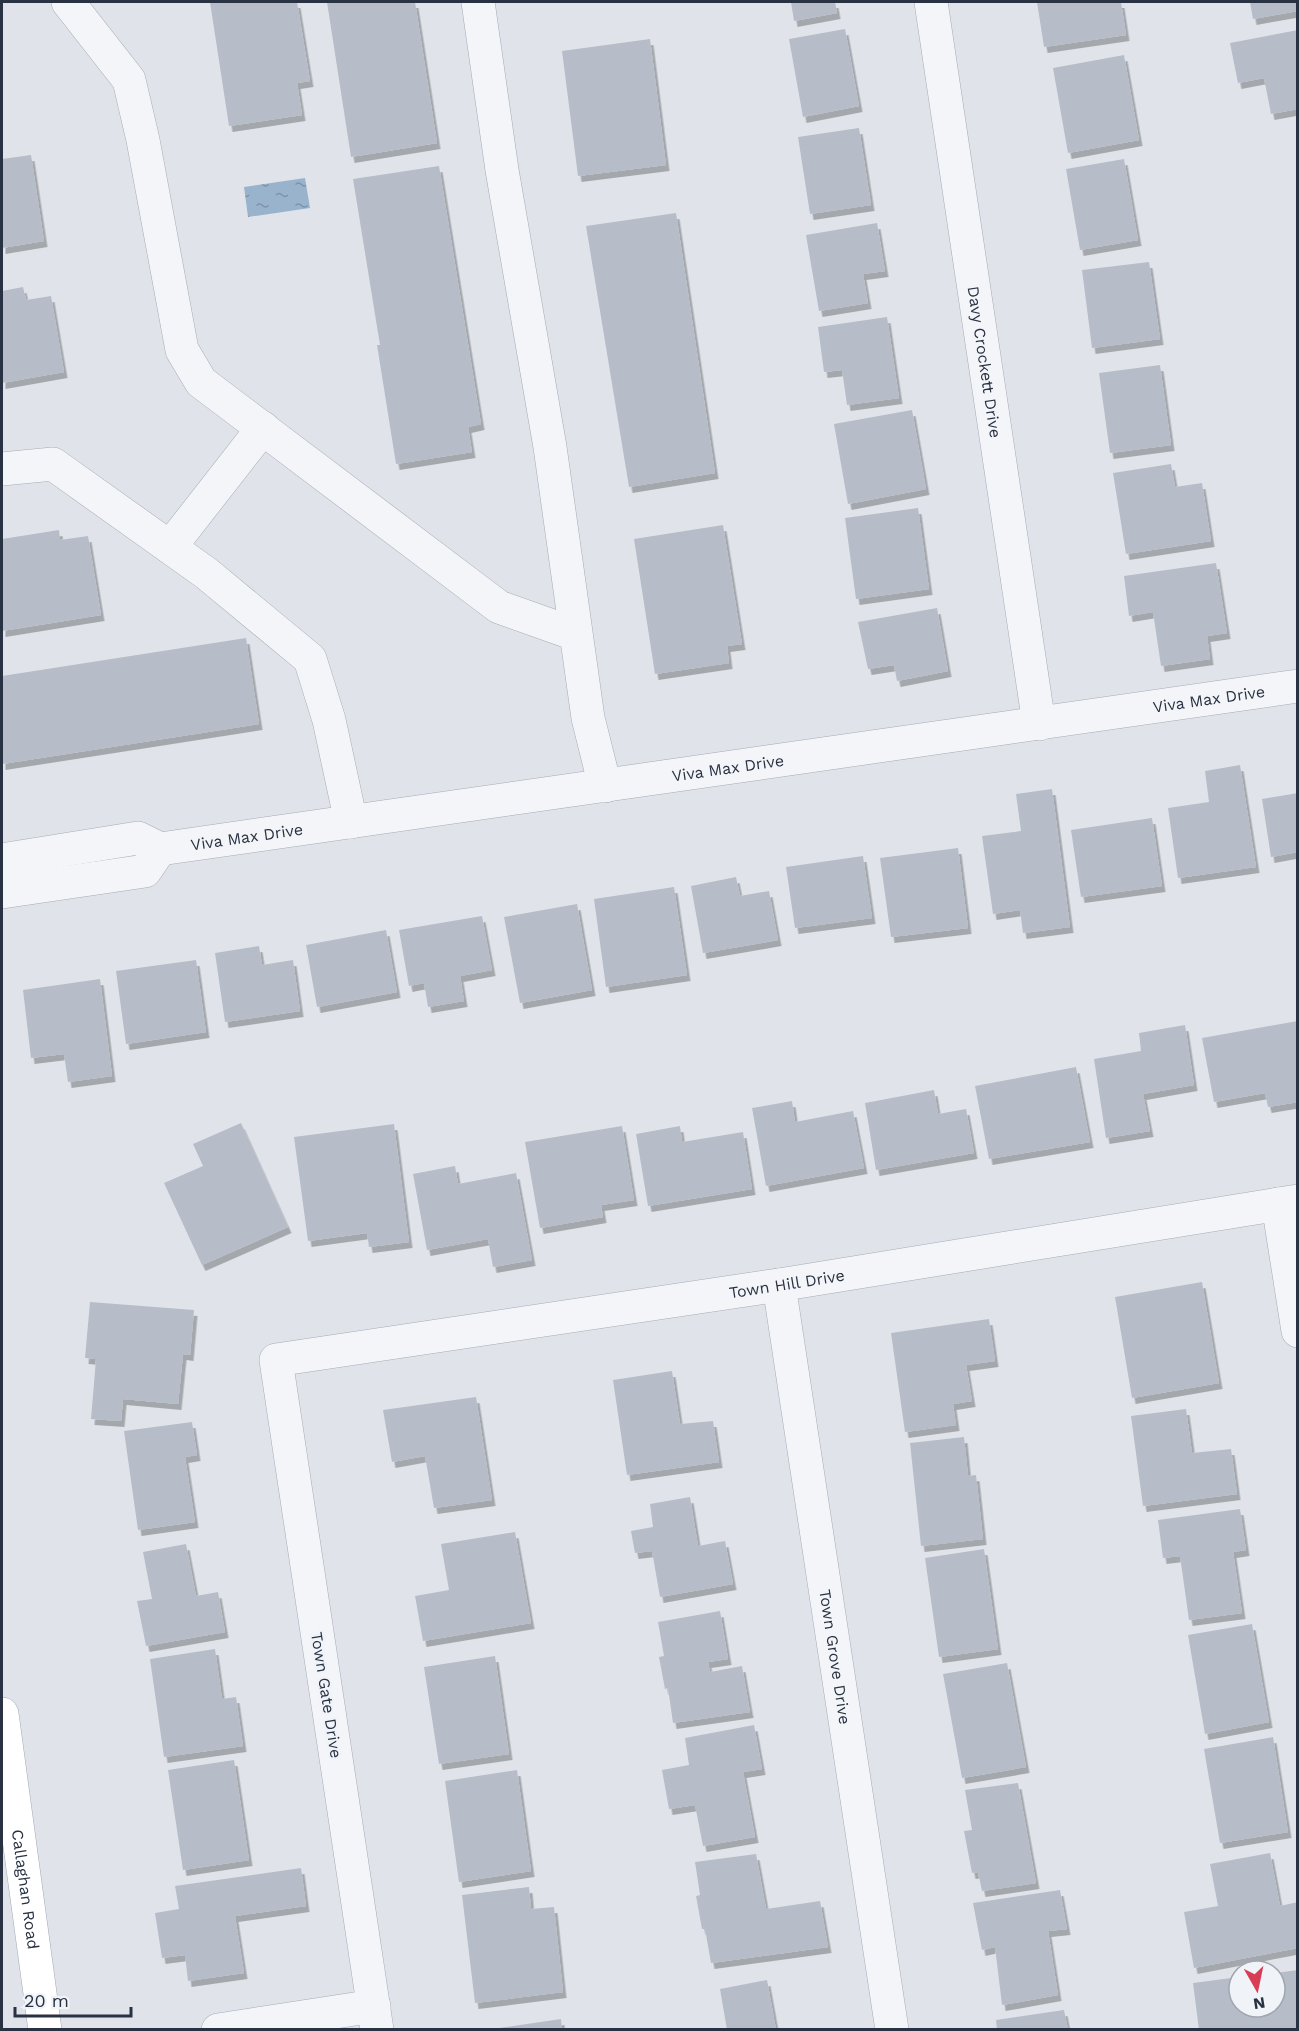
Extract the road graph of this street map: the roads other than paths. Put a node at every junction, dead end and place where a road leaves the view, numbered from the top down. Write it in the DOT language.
graph roads {
  1 [pos="69,2"];
  2 [pos="478,2"];
  3 [pos="931,2"];
  4 [pos="263,428"];
  5 [pos="2,468"];
  6 [pos="170,547"];
  7 [pos="575,634"];
  8 [pos="1298,686"];
  9 [pos="1040,724"];
  10 [pos="605,786"];
  11 [pos="351,822"];
  12 [pos="160,849"];
  13 [pos="2,860"];
  14 [pos="2,892"];
  15 [pos="1288,1202"];
  16 [pos="779,1285"];
  17 [pos="1298,1331"];
  18 [pos="276,1360"];
  19 [pos="2,1714"];
  20 [pos="375,2018"];
  21 [pos="45,2030"];
  22 [pos="218,2030"];
  23 [pos="892,2030"];
  1 -- 4 [label="street"];
  2 -- 7 [label="street"];
  3 -- 9 [label="street, Davy Crockett Drive"];
  4 -- 6 [label="street"];
  4 -- 7 [label="street"];
  5 -- 6 [label="street"];
  6 -- 11 [label="street"];
  7 -- 10 [label="street"];
  8 -- 9 [label="street, Viva Max Drive"];
  9 -- 10 [label="street, Viva Max Drive"];
  10 -- 11 [label="street, Viva Max Drive"];
  11 -- 12 [label="street, Viva Max Drive"];
  12 -- 13 [label="street, Viva Max Drive"];
  12 -- 14 [label="street"];
  15 -- 16 [label="street, Town Hill Drive"];
  15 -- 17 [label="street"];
  16 -- 18 [label="street, Town Hill Drive"];
  16 -- 23 [label="street, Town Grove Drive"];
  18 -- 20 [label="street, Town Gate Drive"];
  19 -- 21 [label="main road, Callaghan Road"];
  20 -- 22 [label="street"];
}
